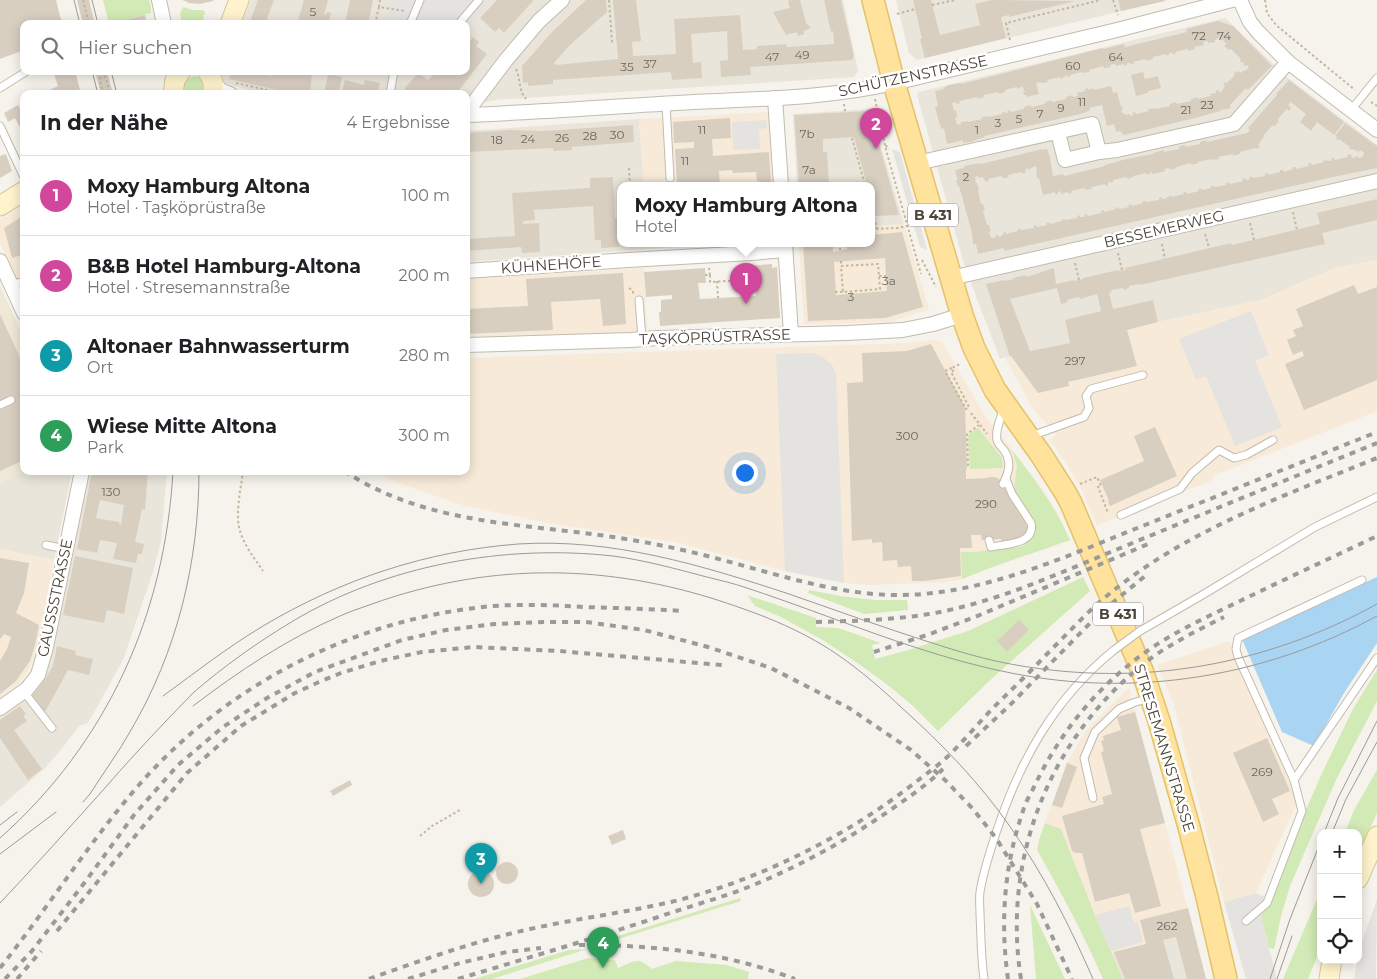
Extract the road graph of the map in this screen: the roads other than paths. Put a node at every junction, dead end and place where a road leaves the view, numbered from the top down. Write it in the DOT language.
graph roads {
  1 [pos="159,0"];
  2 [pos="240,0"];
  3 [pos="420,0"];
  4 [pos="479,0"];
  5 [pos="562,0"];
  6 [pos="873,0"];
  7 [pos="1232,0"];
  8 [pos="1240,0"];
  9 [pos="163,20"];
  10 [pos="231,20"];
  11 [pos="411,20"];
  12 [pos="461,20"];
  13 [pos="1288,62"];
  14 [pos="21,75"];
  15 [pos="178,75"];
  16 [pos="393,75"];
  17 [pos="1377,78"];
  18 [pos="894,83"];
  19 [pos="0,88"];
  20 [pos="174,90"];
  21 [pos="391,90"];
  22 [pos="775,98"];
  23 [pos="666,104"];
  24 [pos="470,109"];
  25 [pos="1351,110"];
  26 [pos="470,114"];
  27 [pos="0,126"];
  28 [pos="1377,130"];
  29 [pos="1058,133"];
  30 [pos="1099,152"];
  31 [pos="917,163"];
  32 [pos="20,168"];
  33 [pos="670,178"];
  34 [pos="1377,181"];
  35 [pos="782,182"];
  36 [pos="20,194"];
  37 [pos="0,206"];
  38 [pos="780,247"];
  39 [pos="785,247"];
  40 [pos="0,261"];
  41 [pos="470,271"];
  42 [pos="18,283"];
  43 [pos="944,283"];
  44 [pos="639,300"];
  45 [pos="962,315"];
  46 [pos="791,334"];
  47 [pos="642,338"];
  48 [pos="470,345"];
  49 [pos="1143,375"];
  50 [pos="12,400"];
  51 [pos="0,405"];
  52 [pos="1004,405"];
  53 [pos="1028,437"];
  54 [pos="1273,440"];
  55 [pos="81,475"];
  56 [pos="1377,497"];
  57 [pos="1121,515"];
  58 [pos="989,540"];
  59 [pos="46,545"];
  60 [pos="66,549"];
  61 [pos="1362,580"];
  62 [pos="1377,658"];
  63 [pos="24,692"];
  64 [pos="1152,698"];
  65 [pos="0,708"];
  66 [pos="52,728"];
  67 [pos="1294,780"];
  68 [pos="1093,798"];
  69 [pos="1377,836"];
  70 [pos="1360,874"];
  71 [pos="1246,921"];
  72 [pos="1331,964"];
  73 [pos="984,979"];
  74 [pos="1226,979"];
  75 [pos="1329,979"];
  1 -- 9 [label="street"];
  2 -- 10 [label="street"];
  3 -- 11 [label="lane"];
  4 -- 12 [label="lane"];
  5 -- 24 [label="street"];
  6 -- 18 [label="main road, STRESEMANNSTRASSE / B 431"];
  7 -- 18 [label="street, SCHÜTZENSTRASSE"];
  8 -- 13 [label="street"];
  13 -- 25 [label="street"];
  13 -- 30 [label="street"];
  14 -- 19 [label="lane"];
  15 -- 20 [label="street"];
  16 -- 21 [label="lane"];
  17 -- 25 [label="lane"];
  18 -- 22 [label="street, SCHÜTZENSTRASSE"];
  18 -- 31 [label="main road, STRESEMANNSTRASSE / B 431"];
  22 -- 23 [label="street, SCHÜTZENSTRASSE"];
  22 -- 35 [label="street"];
  23 -- 26 [label="street, SCHÜTZENSTRASSE"];
  23 -- 33 [label="lane"];
  25 -- 28 [label="street"];
  27 -- 32 [label="lane"];
  29 -- 30 [label="street"];
  29 -- 30 [label="street"];
  29 -- 31 [label="street"];
  31 -- 43 [label="main road, STRESEMANNSTRASSE / B 431"];
  34 -- 43 [label="street, BESSEMERWEG"];
  36 -- 37 [label="street"];
  38 -- 41 [label="street, KÜHNEHÖFE"];
  39 -- 46 [label="street, KÜHNEHÖFE"];
  40 -- 42 [label="street"];
  43 -- 45 [label="main road, STRESEMANNSTRASSE / B 431"];
  44 -- 47 [label="lane"];
  45 -- 46 [label="street, TAŞKÖPRÜSTRASSE"];
  45 -- 52 [label="main road, STRESEMANNSTRASSE / B 431"];
  46 -- 47 [label="street, TAŞKÖPRÜSTRASSE"];
  47 -- 48 [label="street, TAŞKÖPRÜSTRASSE"];
  49 -- 53 [label="lane"];
  50 -- 51 [label="lane"];
  52 -- 53 [label="main road, STRESEMANNSTRASSE / B 431"];
  52 -- 58 [label="lane"];
  53 -- 64 [label="main road, STRESEMANNSTRASSE / B 431"];
  54 -- 57 [label="lane"];
  55 -- 60 [label="street, GAUSSSTRASSE"];
  56 -- 73 [label="lane, bridge"];
  59 -- 60 [label="lane"];
  60 -- 63 [label="street, GAUSSSTRASSE"];
  61 -- 67 [label="lane"];
  62 -- 67 [label="lane"];
  63 -- 65 [label="street, GAUSSSTRASSE"];
  63 -- 66 [label="lane"];
  64 -- 68 [label="lane"];
  64 -- 74 [label="main road, STRESEMANNSTRASSE / B 431"];
  67 -- 71 [label="lane"];
  69 -- 70 [label="street"];
  72 -- 75 [label="street"];
}
